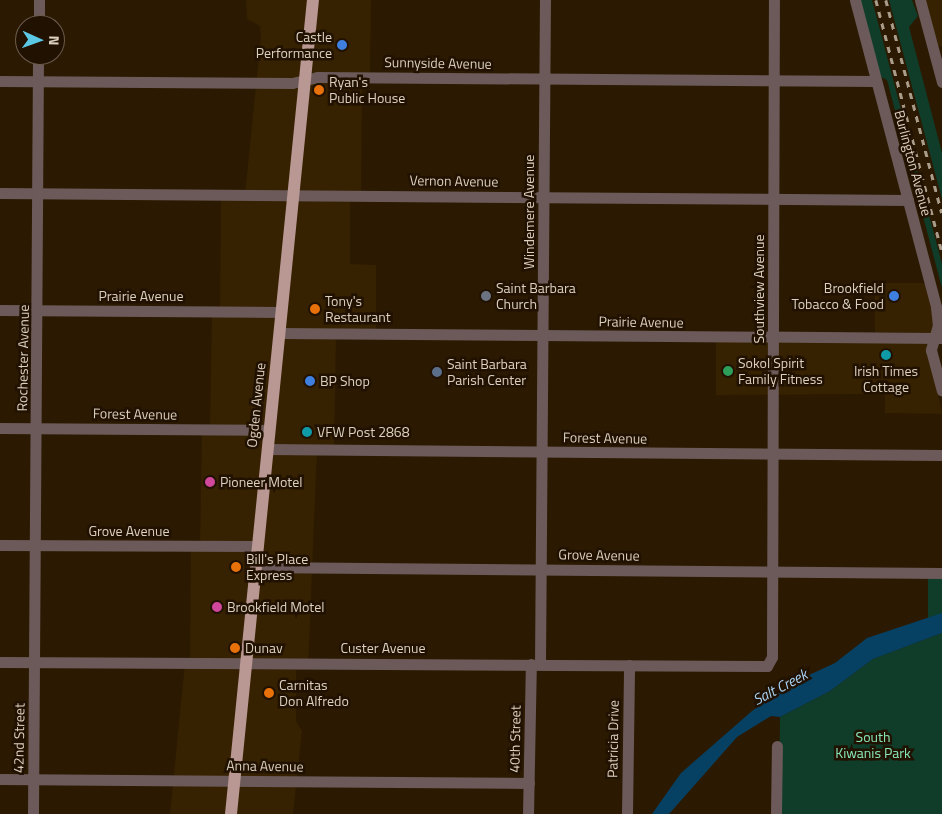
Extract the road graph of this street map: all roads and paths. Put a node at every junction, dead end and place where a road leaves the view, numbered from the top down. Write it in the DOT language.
graph roads {
  1 [pos="39,0"];
  2 [pos="313,0"];
  3 [pos="545,0"];
  4 [pos="774,0"];
  5 [pos="855,0"];
  6 [pos="920,0"];
  7 [pos="39,15"];
  8 [pos="38,65"];
  9 [pos="305,80"];
  10 [pos="544,80"];
  11 [pos="0,81"];
  12 [pos="38,81"];
  13 [pos="774,81"];
  14 [pos="876,81"];
  15 [pos="942,82"];
  16 [pos="0,193"];
  17 [pos="38,194"];
  18 [pos="293,194"];
  19 [pos="543,197"];
  20 [pos="774,199"];
  21 [pos="908,200"];
  22 [pos="0,310"];
  23 [pos="39,310"];
  24 [pos="281,312"];
  25 [pos="279,333"];
  26 [pos="543,336"];
  27 [pos="774,338"];
  28 [pos="939,338"];
  29 [pos="942,391"];
  30 [pos="0,428"];
  31 [pos="37,428"];
  32 [pos="269,430"];
  33 [pos="267,449"];
  34 [pos="542,452"];
  35 [pos="774,455"];
  36 [pos="942,455"];
  37 [pos="0,545"];
  38 [pos="37,545"];
  39 [pos="257,546"];
  40 [pos="255,567"];
  41 [pos="541,570"];
  42 [pos="773,572"];
  43 [pos="942,573"];
  44 [pos="0,662"];
  45 [pos="35,662"];
  46 [pos="247,663"];
  47 [pos="535,664"];
  48 [pos="629,665"];
  49 [pos="767,666"];
  50 [pos="777,746"];
  51 [pos="0,779"];
  52 [pos="33,779"];
  53 [pos="235,780"];
  54 [pos="529,783"];
  55 [pos="33,814"];
  56 [pos="231,814"];
  57 [pos="528,814"];
  58 [pos="627,814"];
  59 [pos="776,814"];
  1 -- 7 [label="street"];
  2 -- 9 [label="main road, Ogden Avenue"];
  3 -- 10 [label="street, Windemere Avenue"];
  4 -- 13 [label="street, Southview Avenue"];
  5 -- 14 [label="street, Burlington Avenue"];
  6 -- 15 [label="street"];
  8 -- 12 [label="street, Rochester Avenue"];
  9 -- 10 [label="street, Sunnyside Avenue"];
  9 -- 12 [label="street, Sunnyside Avenue"];
  9 -- 18 [label="main road, Ogden Avenue"];
  10 -- 13 [label="street, Sunnyside Avenue"];
  10 -- 19 [label="street, Windemere Avenue"];
  11 -- 12 [label="street, Sunnyside Avenue"];
  12 -- 17 [label="street, Rochester Avenue"];
  13 -- 14 [label="street, Sunnyside Avenue"];
  13 -- 20 [label="street, Southview Avenue"];
  14 -- 21 [label="street, Burlington Avenue"];
  16 -- 17 [label="street, Vernon Avenue"];
  17 -- 18 [label="street, Vernon Avenue"];
  17 -- 23 [label="street, Rochester Avenue"];
  18 -- 19 [label="street, Vernon Avenue"];
  18 -- 24 [label="main road, Ogden Avenue"];
  19 -- 20 [label="street, Vernon Avenue"];
  19 -- 26 [label="street, Windemere Avenue"];
  20 -- 21 [label="street, Vernon Avenue"];
  20 -- 27 [label="street, Southview Avenue"];
  21 -- 28 [label="street, Burlington Avenue"];
  22 -- 23 [label="street, Prairie Avenue"];
  23 -- 24 [label="street, Prairie Avenue"];
  23 -- 31 [label="street, Rochester Avenue"];
  24 -- 25 [label="main road, Ogden Avenue"];
  25 -- 26 [label="street, Prairie Avenue"];
  25 -- 32 [label="main road, Ogden Avenue"];
  26 -- 27 [label="street, Prairie Avenue"];
  26 -- 34 [label="street, Windemere Avenue"];
  27 -- 28 [label="street, Prairie Avenue"];
  27 -- 35 [label="street, Southview Avenue"];
  28 -- 29 [label="street, Burlington Avenue"];
  30 -- 31 [label="street, Forest Avenue"];
  31 -- 32 [label="street, Forest Avenue"];
  31 -- 38 [label="street, Rochester Avenue"];
  32 -- 33 [label="main road, Ogden Avenue"];
  33 -- 34 [label="street, Forest Avenue"];
  33 -- 39 [label="main road, Ogden Avenue"];
  34 -- 35 [label="street, Forest Avenue"];
  34 -- 41 [label="street, Windemere Avenue"];
  35 -- 36 [label="street, Forest Avenue"];
  35 -- 42 [label="street, Southview Avenue"];
  37 -- 38 [label="street, Grove Avenue"];
  38 -- 39 [label="street, Grove Avenue"];
  38 -- 45 [label="street, Rochester Avenue"];
  39 -- 40 [label="main road, Ogden Avenue"];
  40 -- 41 [label="street, Grove Avenue"];
  40 -- 46 [label="main road, Ogden Avenue"];
  41 -- 42 [label="street, Grove Avenue"];
  41 -- 47 [label="street, Windemere Avenue"];
  42 -- 43 [label="street, Grove Avenue"];
  42 -- 49 [label="street, Southview Avenue"];
  44 -- 45 [label="street, Custer Avenue"];
  45 -- 46 [label="street, Custer Avenue"];
  45 -- 52 [label="street, 42nd Street"];
  46 -- 47 [label="street, Custer Avenue"];
  46 -- 53 [label="main road, Ogden Avenue"];
  47 -- 48 [label="street, Custer Avenue"];
  47 -- 54 [label="street, 40th Street"];
  48 -- 49 [label="street, Custer Avenue"];
  48 -- 58 [label="street, Patricia Drive"];
  50 -- 59 [label="street"];
  51 -- 52 [label="street, Anna Avenue"];
  52 -- 53 [label="street, Anna Avenue"];
  52 -- 55 [label="street, 42nd Street"];
  53 -- 54 [label="street, Anna Avenue"];
  53 -- 56 [label="main road, Ogden Avenue"];
  54 -- 57 [label="street, 40th Street"];
}
